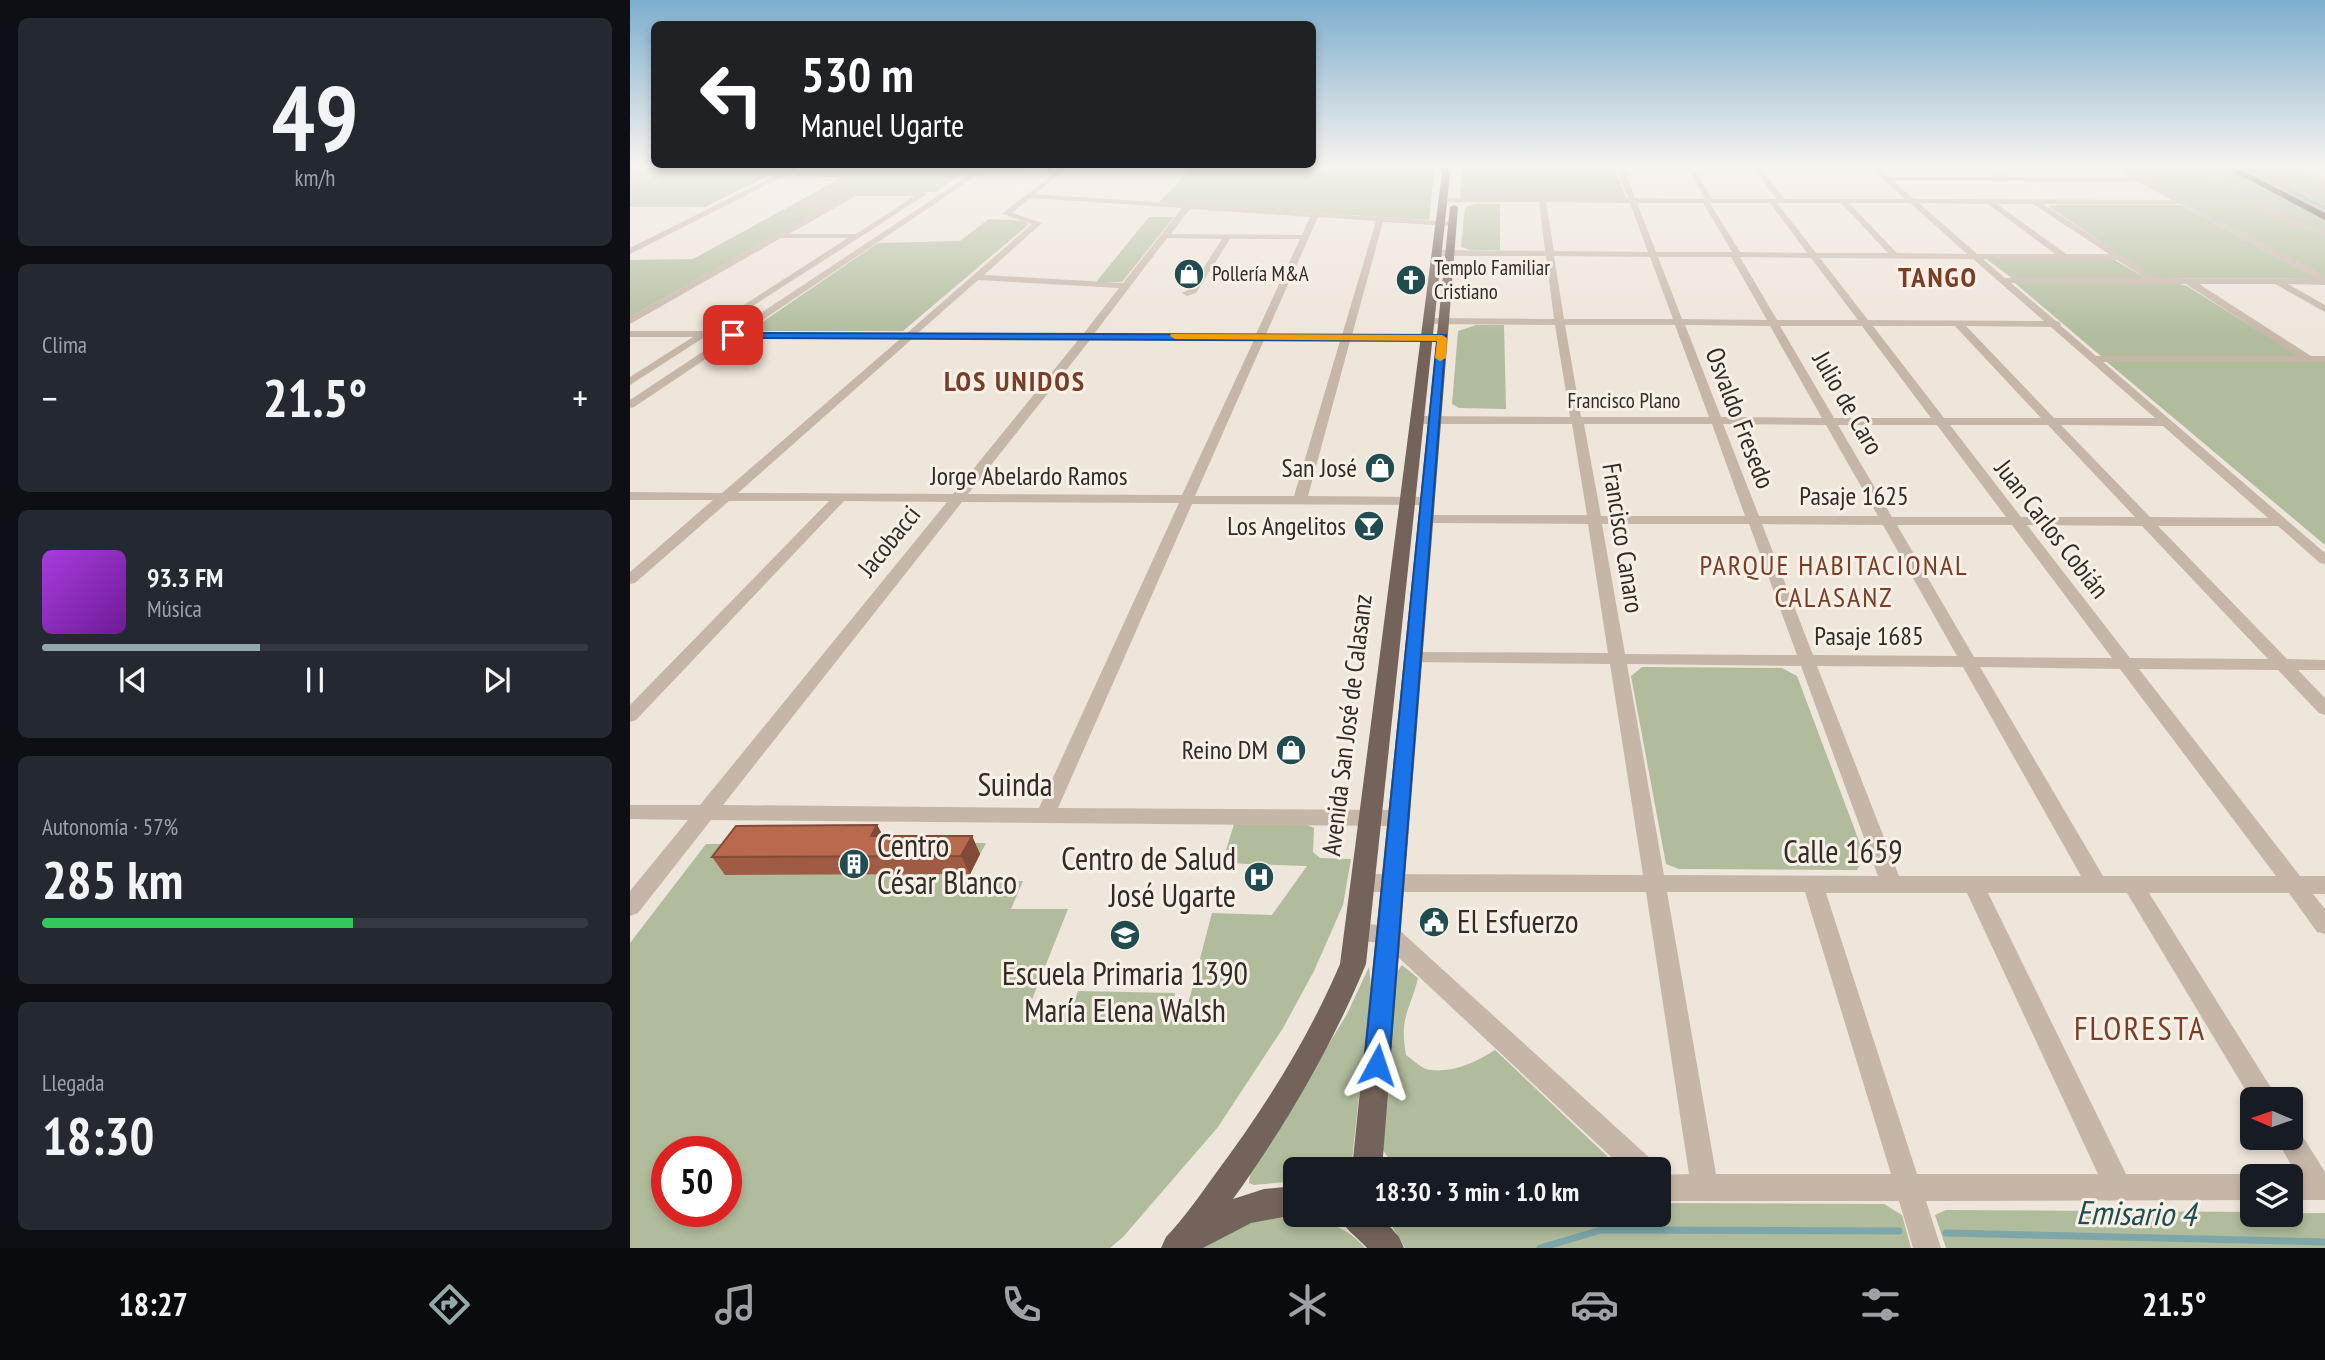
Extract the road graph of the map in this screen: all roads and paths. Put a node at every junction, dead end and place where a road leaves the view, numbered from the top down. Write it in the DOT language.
graph roads {
  1 [pos="684,223"];
  2 [pos="783,223"];
  3 [pos="801,223"];
  4 [pos="877,223"];
  5 [pos="900,223"];
  6 [pos="1038,223"];
  7 [pos="1174,223"];
  8 [pos="1311,223"];
  9 [pos="1379,223"];
  10 [pos="1441,223"];
  11 [pos="1444,223"];
  12 [pos="1545,223"];
  13 [pos="1640,223"];
  14 [pos="1717,223"];
  15 [pos="1789,223"];
  16 [pos="1864,223"];
  17 [pos="1940,223"];
  18 [pos="2019,223"];
  19 [pos="2067,223"];
  20 [pos="2220,223"];
  21 [pos="2295,223"];
  22 [pos="1452,224"];
  23 [pos="2325,234"];
  24 [pos="779,236"];
  25 [pos="857,236"];
  26 [pos="1164,236"];
  27 [pos="1227,237"];
  28 [pos="1305,237"];
  29 [pos="630,250"];
  30 [pos="1437,253"];
  31 [pos="1450,253"];
  32 [pos="1550,254"];
  33 [pos="1652,254"];
  34 [pos="1735,254"];
  35 [pos="1814,255"];
  36 [pos="1894,255"];
  37 [pos="1978,256"];
  38 [pos="2064,257"];
  39 [pos="2118,257"];
  40 [pos="976,277"];
  41 [pos="2006,280"];
  42 [pos="2155,281"];
  43 [pos="2188,281"];
  44 [pos="2325,281"];
  45 [pos="2277,282"];
  46 [pos="1125,286"];
  47 [pos="1187,293"];
  48 [pos="2325,309"];
  49 [pos="630,314"];
  50 [pos="630,321"];
  51 [pos="1429,321"];
  52 [pos="1444,321"];
  53 [pos="1560,322"];
  54 [pos="1677,322"];
  55 [pos="1774,323"];
  56 [pos="1864,323"];
  57 [pos="1958,324"];
  58 [pos="2057,324"];
  59 [pos="630,334"];
  60 [pos="705,334"];
  61 [pos="733,335"];
  62 [pos="909,336"];
  63 [pos="1087,336"];
  64 [pos="1260,337"];
  65 [pos="1348,337"];
  66 [pos="1427,338"];
  67 [pos="1442,338"];
  68 [pos="2095,359"];
  69 [pos="2309,359"];
  70 [pos="2325,359"];
  71 [pos="630,382"];
  72 [pos="630,405"];
  73 [pos="1418,416"];
  74 [pos="1435,416"];
  75 [pos="1576,416"];
  76 [pos="1713,417"];
  77 [pos="1829,418"];
  78 [pos="1937,418"];
  79 [pos="2049,419"];
  80 [pos="2163,419"];
  81 [pos="630,496"];
  82 [pos="726,496"];
  83 [pos="841,497"];
  84 [pos="957,498"];
  85 [pos="1187,500"];
  86 [pos="1300,500"];
  87 [pos="1408,501"];
  88 [pos="1427,510"];
  89 [pos="1595,520"];
  90 [pos="1752,520"];
  91 [pos="1888,521"];
  92 [pos="2016,521"];
  93 [pos="2147,522"];
  94 [pos="2282,522"];
  95 [pos="2325,560"];
  96 [pos="630,580"];
  97 [pos="1413,657"];
  98 [pos="1618,658"];
  99 [pos="1806,660"];
  100 [pos="1969,662"];
  101 [pos="2125,663"];
  102 [pos="2283,664"];
  103 [pos="2325,665"];
  104 [pos="2325,709"];
  105 [pos="630,716"];
  106 [pos="630,812"];
  107 [pos="705,813"];
  108 [pos="1045,815"];
  109 [pos="1369,817"];
  110 [pos="1399,818"];
  111 [pos="1362,883"];
  112 [pos="1393,883"];
  113 [pos="1655,883"];
  114 [pos="1813,884"];
  115 [pos="1892,884"];
  116 [pos="1973,884"];
  117 [pos="2097,885"];
  118 [pos="2133,885"];
  119 [pos="2296,885"];
  120 [pos="2325,886"];
  121 [pos="630,907"];
  122 [pos="2325,925"];
  123 [pos="1356,933"];
  124 [pos="1388,934"];
  125 [pos="2258,1087"];
  126 [pos="2297,1150"];
  127 [pos="1368,1157"];
  128 [pos="1630,1157"];
  129 [pos="1671,1187"];
  130 [pos="2118,1187"];
  131 [pos="2240,1187"];
  132 [pos="2303,1187"];
  133 [pos="2322,1187"];
  134 [pos="1705,1188"];
  135 [pos="1908,1188"];
  136 [pos="1283,1201"];
  137 [pos="1370,1227"];
  138 [pos="1179,1246"];
  139 [pos="1388,1248"];
  140 [pos="1927,1248"];
  1 -- 29 [label="street"];
  2 -- 49 [label="street"];
  3 -- 24 [label="street"];
  4 -- 25 [label="street"];
  5 -- 61 [label="street"];
  6 -- 40 [label="street"];
  7 -- 26 [label="street, Jacobacci"];
  8 -- 28 [label="street"];
  9 -- 65 [label="street"];
  10 -- 30 [label="main road, Avenida San José de Calasanz"];
  11 -- 22 [label="street"];
  12 -- 32 [label="street, Francisco Canaro"];
  13 -- 33 [label="street, Osvaldo Fresedo"];
  14 -- 34 [label="street, Julio de Caro"];
  15 -- 35 [label="street, Juan Carlos Cobián"];
  16 -- 36 [label="street"];
  17 -- 37 [label="street"];
  18 -- 38 [label="street"];
  19 -- 39 [label="street"];
  20 -- 44 [label="street"];
  21 -- 23 [label="street"];
  22 -- 31 [label="main road"];
  24 -- 25 [label="street"];
  24 -- 50 [label="street"];
  25 -- 60 [label="street"];
  26 -- 27 [label="street"];
  26 -- 46 [label="street, Jacobacci"];
  27 -- 28 [label="street"];
  27 -- 47 [label="street"];
  28 -- 64 [label="street"];
  30 -- 31 [label="street"];
  30 -- 51 [label="main road, Avenida San José de Calasanz"];
  31 -- 32 [label="street"];
  31 -- 52 [label="main road"];
  32 -- 33 [label="street"];
  32 -- 53 [label="street, Francisco Canaro"];
  33 -- 34 [label="street"];
  33 -- 54 [label="street, Osvaldo Fresedo"];
  34 -- 35 [label="street"];
  34 -- 55 [label="street, Julio de Caro"];
  35 -- 36 [label="street"];
  35 -- 56 [label="street, Juan Carlos Cobián"];
  36 -- 37 [label="street"];
  37 -- 38 [label="street"];
  37 -- 41 [label="street"];
  38 -- 39 [label="street"];
  39 -- 42 [label="street"];
  40 -- 46 [label="street"];
  40 -- 62 [label="street"];
  41 -- 42 [label="street"];
  41 -- 58 [label="street"];
  42 -- 43 [label="street"];
  43 -- 45 [label="street"];
  43 -- 69 [label="street"];
  44 -- 45 [label="street"];
  45 -- 48 [label="street"];
  46 -- 63 [label="street, Jacobacci"];
  51 -- 52 [label="street"];
  51 -- 66 [label="main road, Avenida San José de Calasanz"];
  52 -- 53 [label="street"];
  52 -- 67 [label="main road"];
  53 -- 54 [label="street"];
  53 -- 75 [label="street, Francisco Canaro"];
  54 -- 55 [label="street"];
  54 -- 76 [label="street, Osvaldo Fresedo"];
  55 -- 56 [label="street"];
  55 -- 77 [label="street, Julio de Caro"];
  56 -- 57 [label="street"];
  56 -- 78 [label="street, Juan Carlos Cobián"];
  57 -- 58 [label="street"];
  57 -- 79 [label="street"];
  58 -- 68 [label="street"];
  59 -- 60 [label="street"];
  60 -- 71 [label="street"];
  61 -- 62 [label="street"];
  61 -- 72 [label="street"];
  62 -- 63 [label="street"];
  62 -- 82 [label="street"];
  63 -- 64 [label="street"];
  63 -- 84 [label="street, Jacobacci"];
  64 -- 65 [label="street"];
  64 -- 85 [label="street"];
  65 -- 66 [label="street"];
  65 -- 86 [label="street"];
  66 -- 67 [label="street"];
  66 -- 73 [label="main road, Avenida San José de Calasanz"];
  67 -- 74 [label="main road"];
  68 -- 69 [label="street"];
  68 -- 80 [label="street"];
  69 -- 70 [label="street"];
  73 -- 74 [label="street, Francisco Plano"];
  73 -- 87 [label="main road, Avenida San José de Calasanz"];
  74 -- 75 [label="street, Francisco Plano"];
  74 -- 88 [label="main road"];
  75 -- 76 [label="street, Francisco Plano"];
  75 -- 89 [label="street, Francisco Canaro"];
  76 -- 77 [label="street, Francisco Plano"];
  76 -- 90 [label="street, Osvaldo Fresedo"];
  77 -- 78 [label="street, Francisco Plano"];
  77 -- 91 [label="street, Julio de Caro"];
  78 -- 79 [label="street, Francisco Plano"];
  78 -- 92 [label="street, Juan Carlos Cobián"];
  79 -- 80 [label="street, Francisco Plano"];
  79 -- 93 [label="street"];
  80 -- 94 [label="street"];
  81 -- 82 [label="street, Jorge Abelardo Ramos"];
  82 -- 83 [label="street, Jorge Abelardo Ramos"];
  82 -- 96 [label="street"];
  83 -- 84 [label="street, Jorge Abelardo Ramos"];
  83 -- 105 [label="street"];
  84 -- 85 [label="street, Jorge Abelardo Ramos"];
  84 -- 107 [label="street, Jacobacci"];
  85 -- 86 [label="street, Jorge Abelardo Ramos"];
  85 -- 108 [label="street"];
  86 -- 87 [label="street, Jorge Abelardo Ramos"];
  87 -- 88 [label="street, Jorge Abelardo Ramos"];
  87 -- 109 [label="main road, Avenida San José de Calasanz"];
  88 -- 89 [label="street, Pasaje 1625"];
  88 -- 97 [label="main road"];
  89 -- 90 [label="street, Pasaje 1625"];
  89 -- 98 [label="street, Francisco Canaro"];
  90 -- 91 [label="street, Pasaje 1625"];
  90 -- 99 [label="street, Osvaldo Fresedo"];
  91 -- 92 [label="street, Pasaje 1625"];
  91 -- 100 [label="street, Julio de Caro"];
  92 -- 93 [label="street, Pasaje 1625"];
  92 -- 101 [label="street, Juan Carlos Cobián"];
  93 -- 94 [label="street, Pasaje 1625"];
  93 -- 102 [label="street"];
  94 -- 95 [label="street"];
  97 -- 98 [label="street, Pasaje 1685"];
  97 -- 110 [label="main road"];
  98 -- 99 [label="street, Pasaje 1685"];
  98 -- 113 [label="street, Francisco Canaro"];
  99 -- 100 [label="street, Pasaje 1685"];
  99 -- 115 [label="street, Osvaldo Fresedo"];
  100 -- 101 [label="street, Pasaje 1685"];
  100 -- 117 [label="street, Julio de Caro"];
  101 -- 102 [label="street, Pasaje 1685"];
  101 -- 119 [label="street, Juan Carlos Cobián"];
  102 -- 103 [label="street, Pasaje 1685"];
  102 -- 104 [label="street"];
  106 -- 107 [label="street, Suinda"];
  107 -- 108 [label="street, Suinda"];
  107 -- 121 [label="street, Jacobacci"];
  108 -- 109 [label="street, Suinda"];
  109 -- 110 [label="street, Suinda"];
  109 -- 111 [label="main road, Avenida San José de Calasanz"];
  110 -- 112 [label="main road"];
  111 -- 112 [label="street, Calle 1659"];
  111 -- 123 [label="main road, Avenida San José de Calasanz"];
  112 -- 113 [label="street, Calle 1659"];
  112 -- 124 [label="main road"];
  113 -- 114 [label="street, Calle 1659"];
  113 -- 134 [label="street, Francisco Canaro"];
  114 -- 115 [label="street, Calle 1659"];
  114 -- 135 [label="street"];
  115 -- 116 [label="street, Calle 1659"];
  116 -- 117 [label="street, Calle 1659"];
  116 -- 130 [label="street"];
  117 -- 118 [label="street, Calle 1659"];
  118 -- 119 [label="street, Calle 1659"];
  118 -- 125 [label="street"];
  119 -- 120 [label="street, Calle 1659"];
  119 -- 122 [label="street, Juan Carlos Cobián"];
  123 -- 124 [label="street"];
  123 -- 138 [label="main road, Avenida San José de Calasanz"];
  124 -- 127 [label="main road"];
  124 -- 128 [label="street"];
  126 -- 133 [label="street"];
  129 -- 134 [label="street"];
  130 -- 131 [label="street"];
  130 -- 135 [label="street"];
  132 -- 133 [label="street"];
  134 -- 135 [label="street"];
  135 -- 140 [label="street"];
  136 -- 138 [label="main road"];
  137 -- 139 [label="main road"];
}
